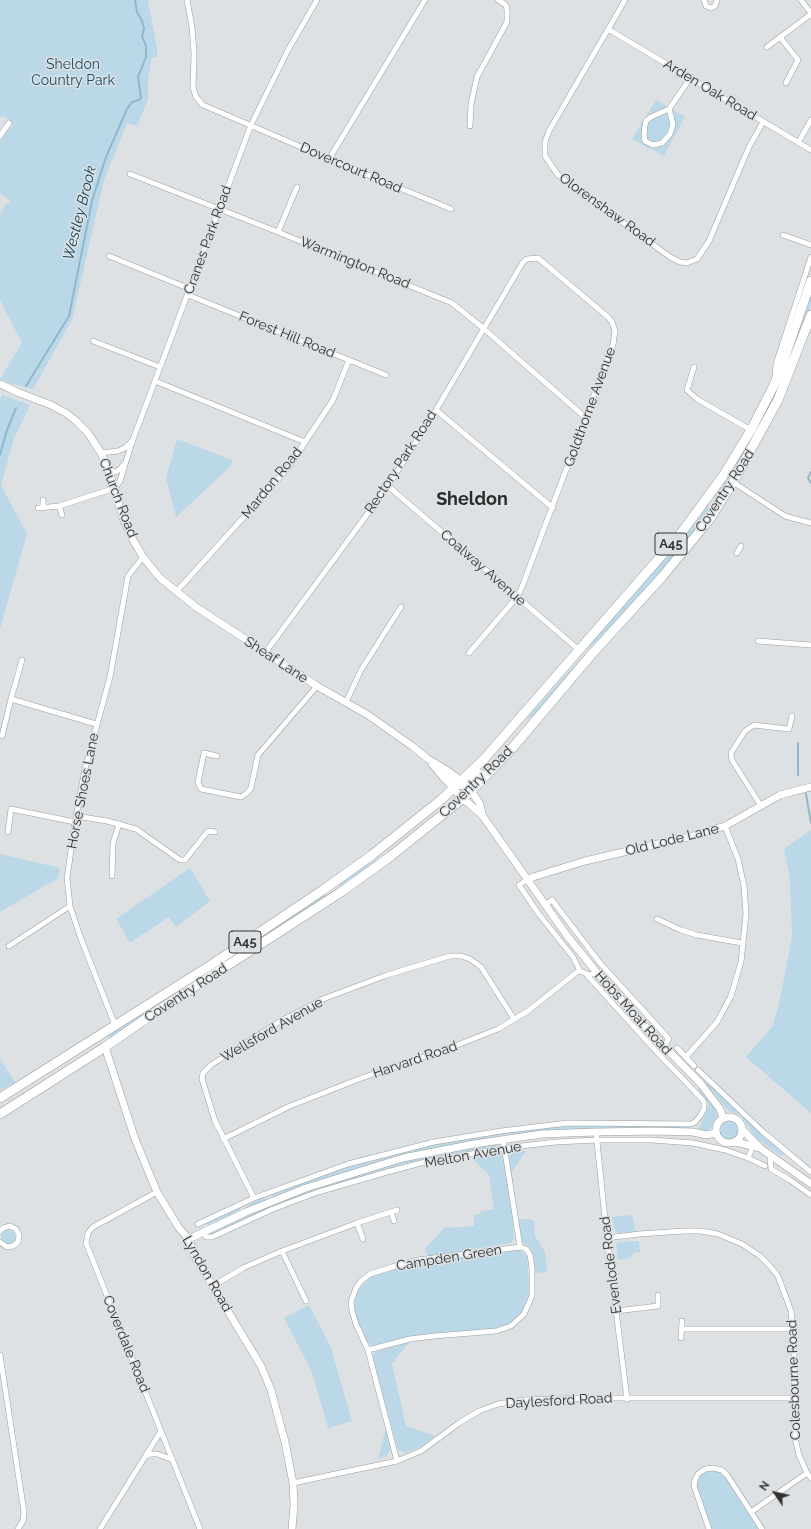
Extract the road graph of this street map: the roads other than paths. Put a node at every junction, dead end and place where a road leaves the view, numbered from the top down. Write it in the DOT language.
graph roads {
  1 [pos="187,0"];
  2 [pos="317,0"];
  3 [pos="425,0"];
  4 [pos="498,0"];
  5 [pos="625,0"];
  6 [pos="704,0"];
  7 [pos="717,0"];
  8 [pos="801,0"];
  9 [pos="811,14"];
  10 [pos="608,29"];
  11 [pos="780,37"];
  12 [pos="767,47"];
  13 [pos="690,77"];
  14 [pos="786,83"];
  15 [pos="669,109"];
  16 [pos="811,120"];
  17 [pos="763,122"];
  18 [pos="9,123"];
  19 [pos="251,126"];
  20 [pos="470,126"];
  21 [pos="0,136"];
  22 [pos="798,143"];
  23 [pos="811,150"];
  24 [pos="329,159"];
  25 [pos="130,174"];
  26 [pos="297,187"];
  27 [pos="220,209"];
  28 [pos="451,209"];
  29 [pos="278,232"];
  30 [pos="783,234"];
  31 [pos="811,245"];
  32 [pos="109,256"];
  33 [pos="811,257"];
  34 [pos="523,262"];
  35 [pos="811,281"];
  36 [pos="190,289"];
  37 [pos="188,295"];
  38 [pos="811,315"];
  39 [pos="483,328"];
  40 [pos="93,341"];
  41 [pos="349,360"];
  42 [pos="160,367"];
  43 [pos="694,367"];
  44 [pos="386,375"];
  45 [pos="155,380"];
  46 [pos="0,384"];
  47 [pos="773,388"];
  48 [pos="436,410"];
  49 [pos="586,418"];
  50 [pos="751,430"];
  51 [pos="132,442"];
  52 [pos="305,442"];
  53 [pos="101,453"];
  54 [pos="127,460"];
  55 [pos="109,471"];
  56 [pos="733,482"];
  57 [pos="388,486"];
  58 [pos="115,488"];
  59 [pos="43,500"];
  60 [pos="59,506"];
  61 [pos="553,508"];
  62 [pos="62,515"];
  63 [pos="811,523"];
  64 [pos="741,546"];
  65 [pos="137,548"];
  66 [pos="736,553"];
  67 [pos="143,557"];
  68 [pos="176,592"];
  69 [pos="517,597"];
  70 [pos="401,607"];
  71 [pos="758,641"];
  72 [pos="811,645"];
  73 [pos="585,652"];
  74 [pos="265,653"];
  75 [pos="469,653"];
  76 [pos="22,660"];
  77 [pos="317,686"];
  78 [pos="11,700"];
  79 [pos="346,702"];
  80 [pos="792,716"];
  81 [pos="96,724"];
  82 [pos="2,736"];
  83 [pos="217,756"];
  84 [pos="446,774"];
  85 [pos="811,787"];
  86 [pos="463,790"];
  87 [pos="761,806"];
  88 [pos="482,814"];
  89 [pos="76,816"];
  90 [pos="75,822"];
  91 [pos="119,824"];
  92 [pos="725,826"];
  93 [pos="8,832"];
  94 [pos="215,832"];
  95 [pos="112,876"];
  96 [pos="527,880"];
  97 [pos="545,905"];
  98 [pos="70,906"];
  99 [pos="657,919"];
  100 [pos="742,943"];
  101 [pos="9,946"];
  102 [pos="579,951"];
  103 [pos="573,957"];
  104 [pos="580,971"];
  105 [pos="596,972"];
  106 [pos="587,975"];
  107 [pos="514,1019"];
  108 [pos="115,1025"];
  109 [pos="105,1047"];
  110 [pos="664,1047"];
  111 [pos="677,1048"];
  112 [pos="686,1057"];
  113 [pos="0,1099"];
  114 [pos="0,1114"];
  115 [pos="723,1118"];
  116 [pos="695,1122"];
  117 [pos="742,1129"];
  118 [pos="596,1132"];
  119 [pos="693,1132"];
  120 [pos="716,1133"];
  121 [pos="224,1139"];
  122 [pos="504,1139"];
  123 [pos="597,1140"];
  124 [pos="736,1142"];
  125 [pos="504,1148"];
  126 [pos="760,1148"];
  127 [pos="751,1151"];
  128 [pos="770,1154"];
  129 [pos="748,1158"];
  130 [pos="765,1166"];
  131 [pos="811,1172"];
  132 [pos="811,1184"];
  133 [pos="157,1192"];
  134 [pos="267,1193"];
  135 [pos="811,1195"];
  136 [pos="254,1198"];
  137 [pos="270,1201"];
  138 [pos="243,1203"];
  139 [pos="246,1212"];
  140 [pos="394,1221"];
  141 [pos="200,1223"];
  142 [pos="357,1223"];
  143 [pos="0,1231"];
  144 [pos="204,1232"];
  145 [pos="607,1238"];
  146 [pos="189,1239"];
  147 [pos="363,1239"];
  148 [pos="0,1244"];
  149 [pos="520,1247"];
  150 [pos="282,1251"];
  151 [pos="213,1286"];
  152 [pos="658,1295"];
  153 [pos="306,1302"];
  154 [pos="616,1311"];
  155 [pos="682,1321"];
  156 [pos="793,1328"];
  157 [pos="682,1329"];
  158 [pos="681,1338"];
  159 [pos="368,1350"];
  160 [pos="0,1355"];
  161 [pos="794,1398"];
  162 [pos="627,1399"];
  163 [pos="161,1430"];
  164 [pos="146,1456"];
  165 [pos="171,1459"];
  166 [pos="397,1461"];
  167 [pos="807,1472"];
  168 [pos="811,1478"];
  169 [pos="293,1483"];
  170 [pos="751,1512"];
  171 [pos="18,1529"];
  172 [pos="100,1529"];
  173 [pos="200,1529"];
  174 [pos="292,1529"];
  175 [pos="709,1529"];
  176 [pos="762,1529"];
  1 -- 19 [label="street, Dovercourt Road"];
  2 -- 19 [label="street, Cranes Park Road"];
  3 -- 24 [label="street"];
  4 -- 20 [label="street"];
  5 -- 10 [label="street, Olorenshaw Road"];
  6 -- 7 [label="street"];
  8 -- 9 [label="street"];
  9 -- 11 [label="street"];
  10 -- 13 [label="street, Arden Oak Road"];
  10 -- 17 [label="street, Olorenshaw Road"];
  11 -- 12 [label="street"];
  11 -- 14 [label="street"];
  13 -- 15 [label="street"];
  13 -- 17 [label="street, Arden Oak Road"];
  15 -- 15 [label="street"];
  16 -- 22 [label="street"];
  17 -- 22 [label="street, Arden Oak Road"];
  18 -- 21 [label="street"];
  19 -- 24 [label="street, Dovercourt Road"];
  19 -- 27 [label="street, Cranes Park Road"];
  22 -- 23 [label="street, Arden Oak Road"];
  24 -- 28 [label="street, Dovercourt Road"];
  25 -- 27 [label="street, Warmington Road"];
  26 -- 29 [label="street"];
  27 -- 29 [label="street, Warmington Road"];
  27 -- 36 [label="street, Cranes Park Road"];
  29 -- 39 [label="street, Warmington Road"];
  30 -- 31 [label="street"];
  32 -- 36 [label="street"];
  33 -- 47 [label="street, Coventry Road"];
  34 -- 39 [label="street, Rectory Park Road"];
  34 -- 49 [label="street, Goldthorne Avenue"];
  35 -- 47 [label="highway, Coventry Road / A45"];
  36 -- 37 [label="street, Cranes Park Road"];
  37 -- 41 [label="street, Forest Hill Road"];
  37 -- 42 [label="street, Cranes Park Road"];
  38 -- 56 [label="highway, Coventry Road / A45"];
  39 -- 48 [label="street, Rectory Park Road"];
  39 -- 49 [label="street, Warmington Road"];
  40 -- 42 [label="street"];
  41 -- 44 [label="street, Forest Hill Road"];
  41 -- 52 [label="street, Mardon Road"];
  42 -- 45 [label="street, Cranes Park Road"];
  43 -- 50 [label="street"];
  45 -- 51 [label="street, Cranes Park Road"];
  45 -- 52 [label="street"];
  46 -- 53 [label="street, Church Road"];
  47 -- 50 [label="highway, Coventry Road / A45"];
  48 -- 57 [label="street, Rectory Park Road"];
  48 -- 61 [label="street"];
  49 -- 61 [label="street, Goldthorne Avenue"];
  50 -- 73 [label="highway, Coventry Road / A45"];
  51 -- 53 [label="street"];
  51 -- 54 [label="street, Cranes Park Road"];
  52 -- 68 [label="street, Mardon Road"];
  53 -- 55 [label="street, Church Road"];
  54 -- 55 [label="street"];
  54 -- 58 [label="street, Cranes Park Road"];
  55 -- 58 [label="street, Church Road"];
  56 -- 63 [label="street"];
  56 -- 73 [label="highway, Coventry Road / A45"];
  57 -- 69 [label="street, Coalway Avenue"];
  57 -- 74 [label="street, Rectory Park Road"];
  58 -- 60 [label="street"];
  58 -- 65 [label="street, Church Road"];
  59 -- 60 [label="street"];
  60 -- 62 [label="street"];
  61 -- 69 [label="street, Goldthorne Avenue"];
  64 -- 66 [label="street"];
  65 -- 67 [label="street, Sheaf Lane"];
  67 -- 68 [label="street, Sheaf Lane"];
  67 -- 81 [label="street, Horse Shoes Lane"];
  68 -- 74 [label="street, Sheaf Lane"];
  69 -- 73 [label="street, Coalway Avenue"];
  69 -- 75 [label="street, Goldthorne Avenue"];
  70 -- 79 [label="street"];
  71 -- 72 [label="street"];
  73 -- 86 [label="highway, Coventry Road / A45"];
  73 -- 86 [label="highway, Coventry Road / A45"];
  74 -- 77 [label="street, Sheaf Lane"];
  76 -- 78 [label="street"];
  77 -- 79 [label="street, Sheaf Lane"];
  77 -- 83 [label="street"];
  78 -- 81 [label="street"];
  78 -- 82 [label="street"];
  79 -- 84 [label="street, Sheaf Lane"];
  80 -- 87 [label="street"];
  81 -- 89 [label="street, Horse Shoes Lane"];
  84 -- 86 [label="highway"];
  85 -- 87 [label="street, Old Lode Lane"];
  86 -- 88 [label="street, Hobs Moat Road"];
  86 -- 88 [label="street, Hobs Moat Road"];
  86 -- 108 [label="highway, Coventry Road / A45"];
  86 -- 109 [label="highway, Coventry Road / A45"];
  87 -- 92 [label="street, Old Lode Lane"];
  88 -- 96 [label="street, Hobs Moat Road"];
  89 -- 90 [label="street, Horse Shoes Lane"];
  89 -- 91 [label="street"];
  90 -- 93 [label="street"];
  90 -- 98 [label="street, Horse Shoes Lane"];
  91 -- 94 [label="street"];
  91 -- 95 [label="street"];
  92 -- 96 [label="street, Old Lode Lane"];
  92 -- 100 [label="street"];
  96 -- 97 [label="street, Hobs Moat Road"];
  96 -- 103 [label="street, Hobs Moat Road"];
  97 -- 102 [label="street, Hobs Moat Road"];
  97 -- 110 [label="street, Hobs Moat Road"];
  98 -- 101 [label="street"];
  98 -- 108 [label="street, Horse Shoes Lane"];
  99 -- 100 [label="street"];
  100 -- 112 [label="street"];
  102 -- 103 [label="street"];
  102 -- 105 [label="street, Hobs Moat Road"];
  103 -- 104 [label="street, Hobs Moat Road"];
  104 -- 106 [label="street"];
  104 -- 107 [label="street, Harvard Road"];
  105 -- 106 [label="street"];
  105 -- 110 [label="street, Hobs Moat Road"];
  106 -- 116 [label="street, Hobs Moat Road"];
  107 -- 121 [label="street, Harvard Road"];
  107 -- 121 [label="street, Wellsford Avenue"];
  108 -- 113 [label="highway, Coventry Road / A45"];
  109 -- 113 [label="highway"];
  109 -- 114 [label="highway, Coventry Road / A45"];
  109 -- 133 [label="street, Lyndon Road"];
  110 -- 115 [label="street, Hobs Moat Road"];
  111 -- 112 [label="street"];
  112 -- 131 [label="street"];
  115 -- 117 [label="street"];
  115 -- 120 [label="street"];
  116 -- 119 [label="street"];
  116 -- 134 [label="street, Melton Avenue"];
  117 -- 124 [label="street"];
  117 -- 126 [label="street"];
  118 -- 119 [label="street, Melton Avenue"];
  118 -- 122 [label="street, Melton Avenue"];
  118 -- 123 [label="street, Evenlode Road"];
  119 -- 120 [label="street, Melton Avenue"];
  120 -- 124 [label="street"];
  121 -- 136 [label="street, Wellsford Avenue"];
  122 -- 125 [label="street, Campden Green"];
  122 -- 137 [label="street, Melton Avenue"];
  123 -- 125 [label="street, Melton Avenue"];
  123 -- 129 [label="street, Melton Avenue"];
  123 -- 145 [label="street, Evenlode Road"];
  124 -- 126 [label="street"];
  125 -- 144 [label="street, Melton Avenue"];
  125 -- 149 [label="street, Campden Green"];
  126 -- 128 [label="street"];
  127 -- 129 [label="street"];
  128 -- 132 [label="street"];
  128 -- 135 [label="street"];
  129 -- 130 [label="street, Melton Avenue"];
  133 -- 146 [label="street, Lyndon Road"];
  133 -- 163 [label="street, Coverdale Road"];
  134 -- 136 [label="street, Melton Avenue"];
  134 -- 137 [label="street"];
  136 -- 138 [label="street, Melton Avenue"];
  137 -- 139 [label="street, Melton Avenue"];
  138 -- 139 [label="street"];
  138 -- 141 [label="street, Melton Avenue"];
  139 -- 144 [label="street, Melton Avenue"];
  140 -- 142 [label="street"];
  142 -- 147 [label="street"];
  142 -- 150 [label="street"];
  143 -- 148 [label="street"];
  144 -- 146 [label="street, Melton Avenue"];
  145 -- 154 [label="street, Evenlode Road"];
  145 -- 156 [label="street, Colesbourne Road"];
  146 -- 151 [label="street, Lyndon Road"];
  149 -- 159 [label="street, Campden Green"];
  149 -- 159 [label="street, Campden Green"];
  150 -- 151 [label="street"];
  150 -- 153 [label="street"];
  151 -- 169 [label="street, Lyndon Road"];
  152 -- 154 [label="street"];
  154 -- 162 [label="street, Evenlode Road"];
  155 -- 157 [label="street"];
  156 -- 157 [label="street"];
  156 -- 161 [label="street, Colesbourne Road"];
  157 -- 158 [label="street"];
  159 -- 166 [label="street, Campden Green"];
  160 -- 171 [label="street"];
  161 -- 162 [label="street, Daylesford Road"];
  161 -- 167 [label="street, Colesbourne Road"];
  162 -- 166 [label="street, Daylesford Road"];
  163 -- 164 [label="street"];
  163 -- 165 [label="street, Coverdale Road"];
  164 -- 165 [label="street"];
  164 -- 172 [label="street"];
  165 -- 173 [label="street, Coverdale Road"];
  166 -- 169 [label="street, Daylesford Road"];
  167 -- 168 [label="street, Colesbourne Road"];
  167 -- 170 [label="street"];
  169 -- 174 [label="street, Lyndon Road"];
  170 -- 175 [label="street"];
  170 -- 176 [label="street"];
}
